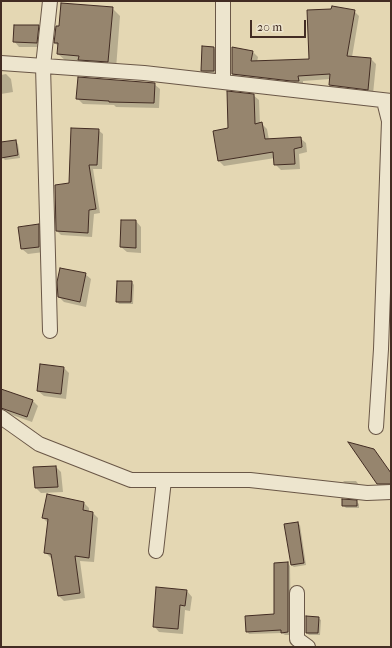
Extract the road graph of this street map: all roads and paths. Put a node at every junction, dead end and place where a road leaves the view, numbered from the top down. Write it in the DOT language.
graph roads {
  1 [pos="50,1"];
  2 [pos="223,1"];
  3 [pos="1,63"];
  4 [pos="43,66"];
  5 [pos="223,82"];
  6 [pos="387,101"];
  7 [pos="388,222"];
  8 [pos="50,331"];
  9 [pos="1,417"];
  10 [pos="376,427"];
  11 [pos="164,480"];
  12 [pos="391,492"];
  13 [pos="156,551"];
  14 [pos="297,594"];
  15 [pos="308,647"];
  1 -- 4 [label="street"];
  2 -- 5 [label="street"];
  3 -- 4 [label="street"];
  4 -- 5 [label="street"];
  4 -- 8 [label="street"];
  5 -- 6 [label="street"];
  6 -- 7 [label="street"];
  7 -- 10 [label="street"];
  9 -- 11 [label="street"];
  11 -- 12 [label="street"];
  11 -- 13 [label="street"];
  14 -- 15 [label="street"];
}
